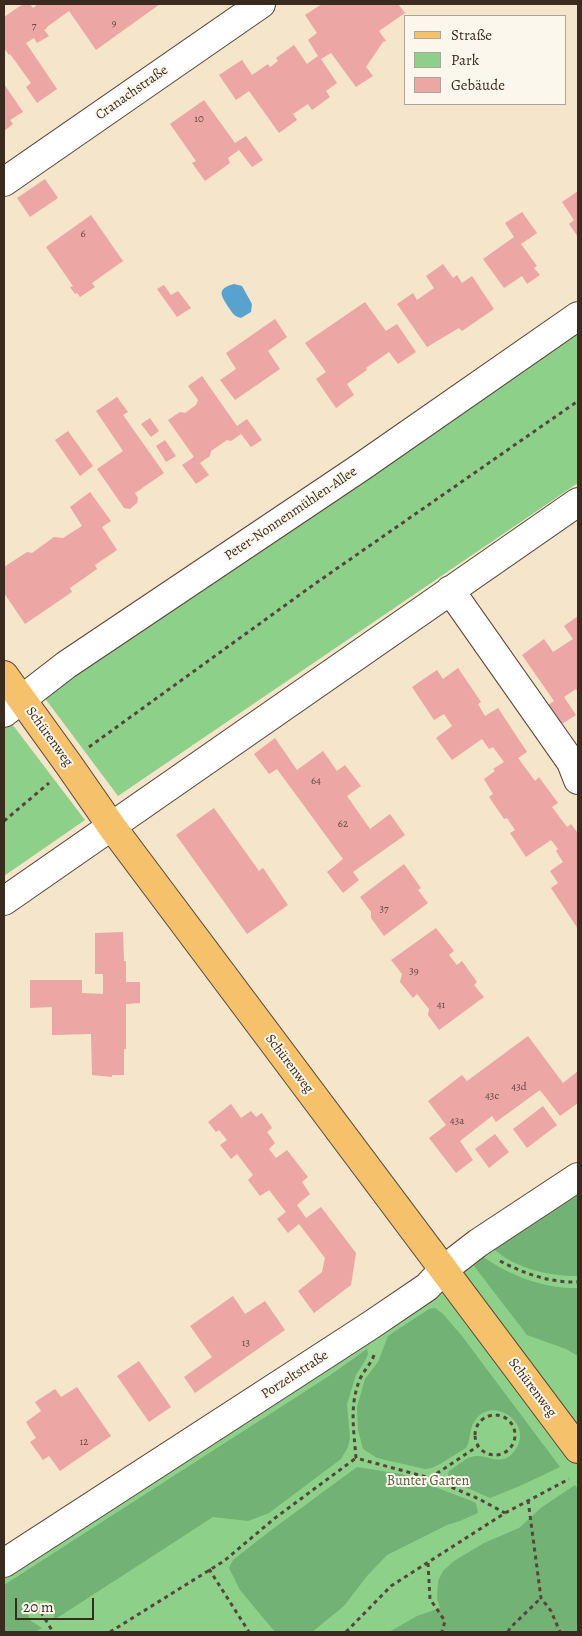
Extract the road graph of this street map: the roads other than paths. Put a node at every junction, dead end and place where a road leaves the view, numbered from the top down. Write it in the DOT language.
graph roads {
  1 [pos="261,4"];
  2 [pos="4,182"];
  3 [pos="578,316"];
  4 [pos="578,502"];
  5 [pos="450,590"];
  6 [pos="4,675"];
  7 [pos="13,706"];
  8 [pos="576,766"];
  9 [pos="112,827"];
  10 [pos="4,901"];
  11 [pos="578,1177"];
  12 [pos="444,1270"];
  13 [pos="578,1449"];
  14 [pos="4,1563"];
  1 -- 2 [label="street, Cranachstraße"];
  3 -- 7 [label="street, Peter-Nonnenmühlen-Allee"];
  4 -- 5 [label="street"];
  5 -- 8 [label="street"];
  5 -- 9 [label="street"];
  6 -- 7 [label="main road, Schürenweg"];
  7 -- 9 [label="main road, Schürenweg"];
  9 -- 10 [label="street"];
  9 -- 12 [label="main road, Schürenweg"];
  11 -- 12 [label="street, Porzeltstraße"];
  12 -- 13 [label="main road, Schürenweg"];
  12 -- 14 [label="street, Porzeltstraße"];
}
